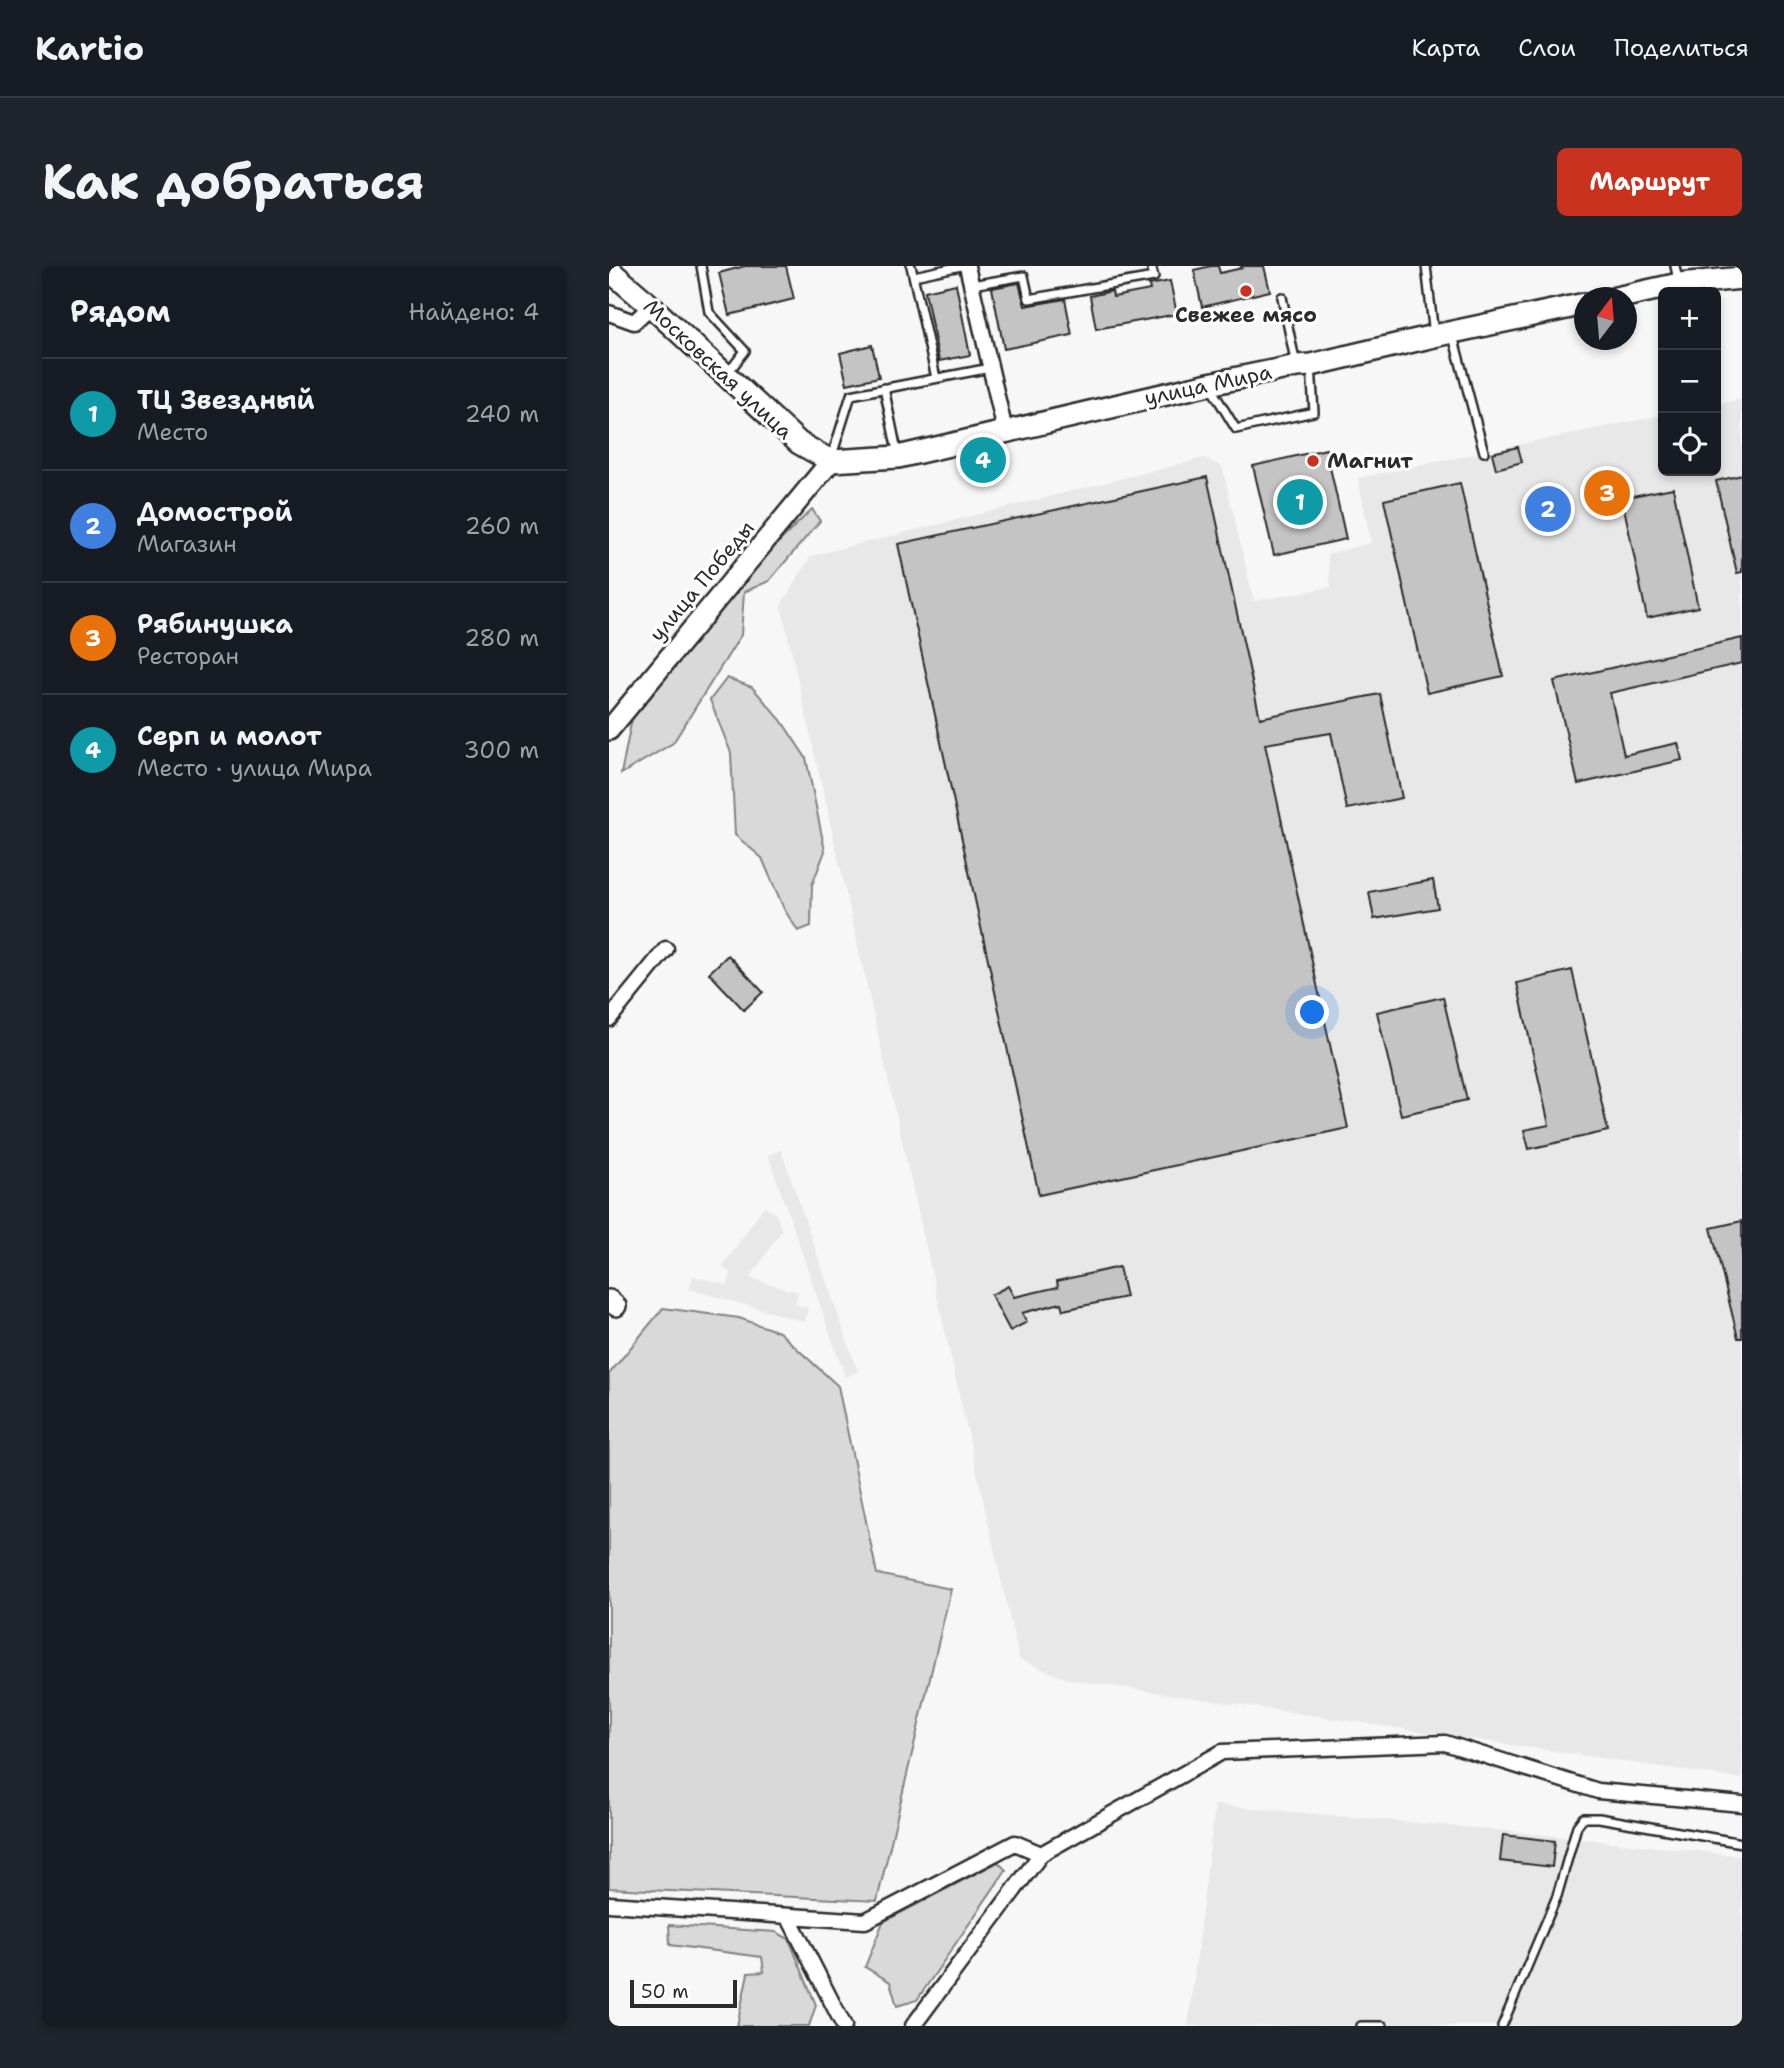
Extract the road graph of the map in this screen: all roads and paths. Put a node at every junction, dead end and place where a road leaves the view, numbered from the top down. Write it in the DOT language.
graph roads {
  1 [pos="701,266"];
  2 [pos="911,266"];
  3 [pos="961,266"];
  4 [pos="967,266"];
  5 [pos="1151,266"];
  6 [pos="1426,266"];
  7 [pos="609,270"];
  8 [pos="1677,275"];
  9 [pos="914,276"];
  10 [pos="1742,278"];
  11 [pos="971,285"];
  12 [pos="1637,290"];
  13 [pos="1282,297"];
  14 [pos="651,306"];
  15 [pos="1574,306"];
  16 [pos="609,313"];
  17 [pos="1443,334"];
  18 [pos="1304,366"];
  19 [pos="990,368"];
  20 [pos="725,376"];
  21 [pos="936,378"];
  22 [pos="1209,384"];
  23 [pos="884,388"];
  24 [pos="1005,431"];
  25 [pos="1484,452"];
  26 [pos="898,457"];
  27 [pos="831,461"];
  28 [pos="613,718"];
  29 [pos="666,949"];
  30 [pos="609,1020"];
  31 [pos="1742,1804"];
  32 [pos="1742,1843"];
  33 [pos="1041,1854"];
  34 [pos="609,1904"];
  35 [pos="788,1916"];
  36 [pos="844,2026"];
  37 [pos="913,2026"];
  38 [pos="1361,2026"];
  39 [pos="1383,2026"];
  40 [pos="1502,2026"];
  1 -- 20 [label="lane"];
  2 -- 9 [label="lane"];
  3 -- 9 [label="lane"];
  4 -- 11 [label="street"];
  5 -- 11 [label="lane"];
  6 -- 17 [label="lane"];
  7 -- 14 [label="main road, Московская улица"];
  8 -- 10 [label="main road"];
  8 -- 12 [label="main road"];
  9 -- 21 [label="lane"];
  11 -- 19 [label="street"];
  13 -- 18 [label="lane"];
  14 -- 16 [label="street"];
  14 -- 20 [label="main road, Московская улица"];
  15 -- 17 [label="main road, улица Мира"];
  17 -- 18 [label="main road, улица Мира"];
  17 -- 25 [label="lane"];
  18 -- 22 [label="main road, улица Мира"];
  18 -- 22 [label="lane"];
  19 -- 21 [label="lane"];
  19 -- 24 [label="street"];
  20 -- 27 [label="main road, Московская улица"];
  21 -- 23 [label="lane"];
  22 -- 24 [label="main road, улица Мира"];
  23 -- 26 [label="lane"];
  23 -- 27 [label="lane"];
  24 -- 26 [label="main road, улица Мира"];
  26 -- 27 [label="main road, улица Мира"];
  27 -- 28 [label="street, улица Победы"];
  29 -- 30 [label="street"];
  31 -- 33 [label="street"];
  32 -- 40 [label="lane"];
  33 -- 35 [label="street"];
  33 -- 37 [label="street"];
  34 -- 35 [label="street"];
  35 -- 36 [label="street"];
  38 -- 39 [label="lane"];
}
